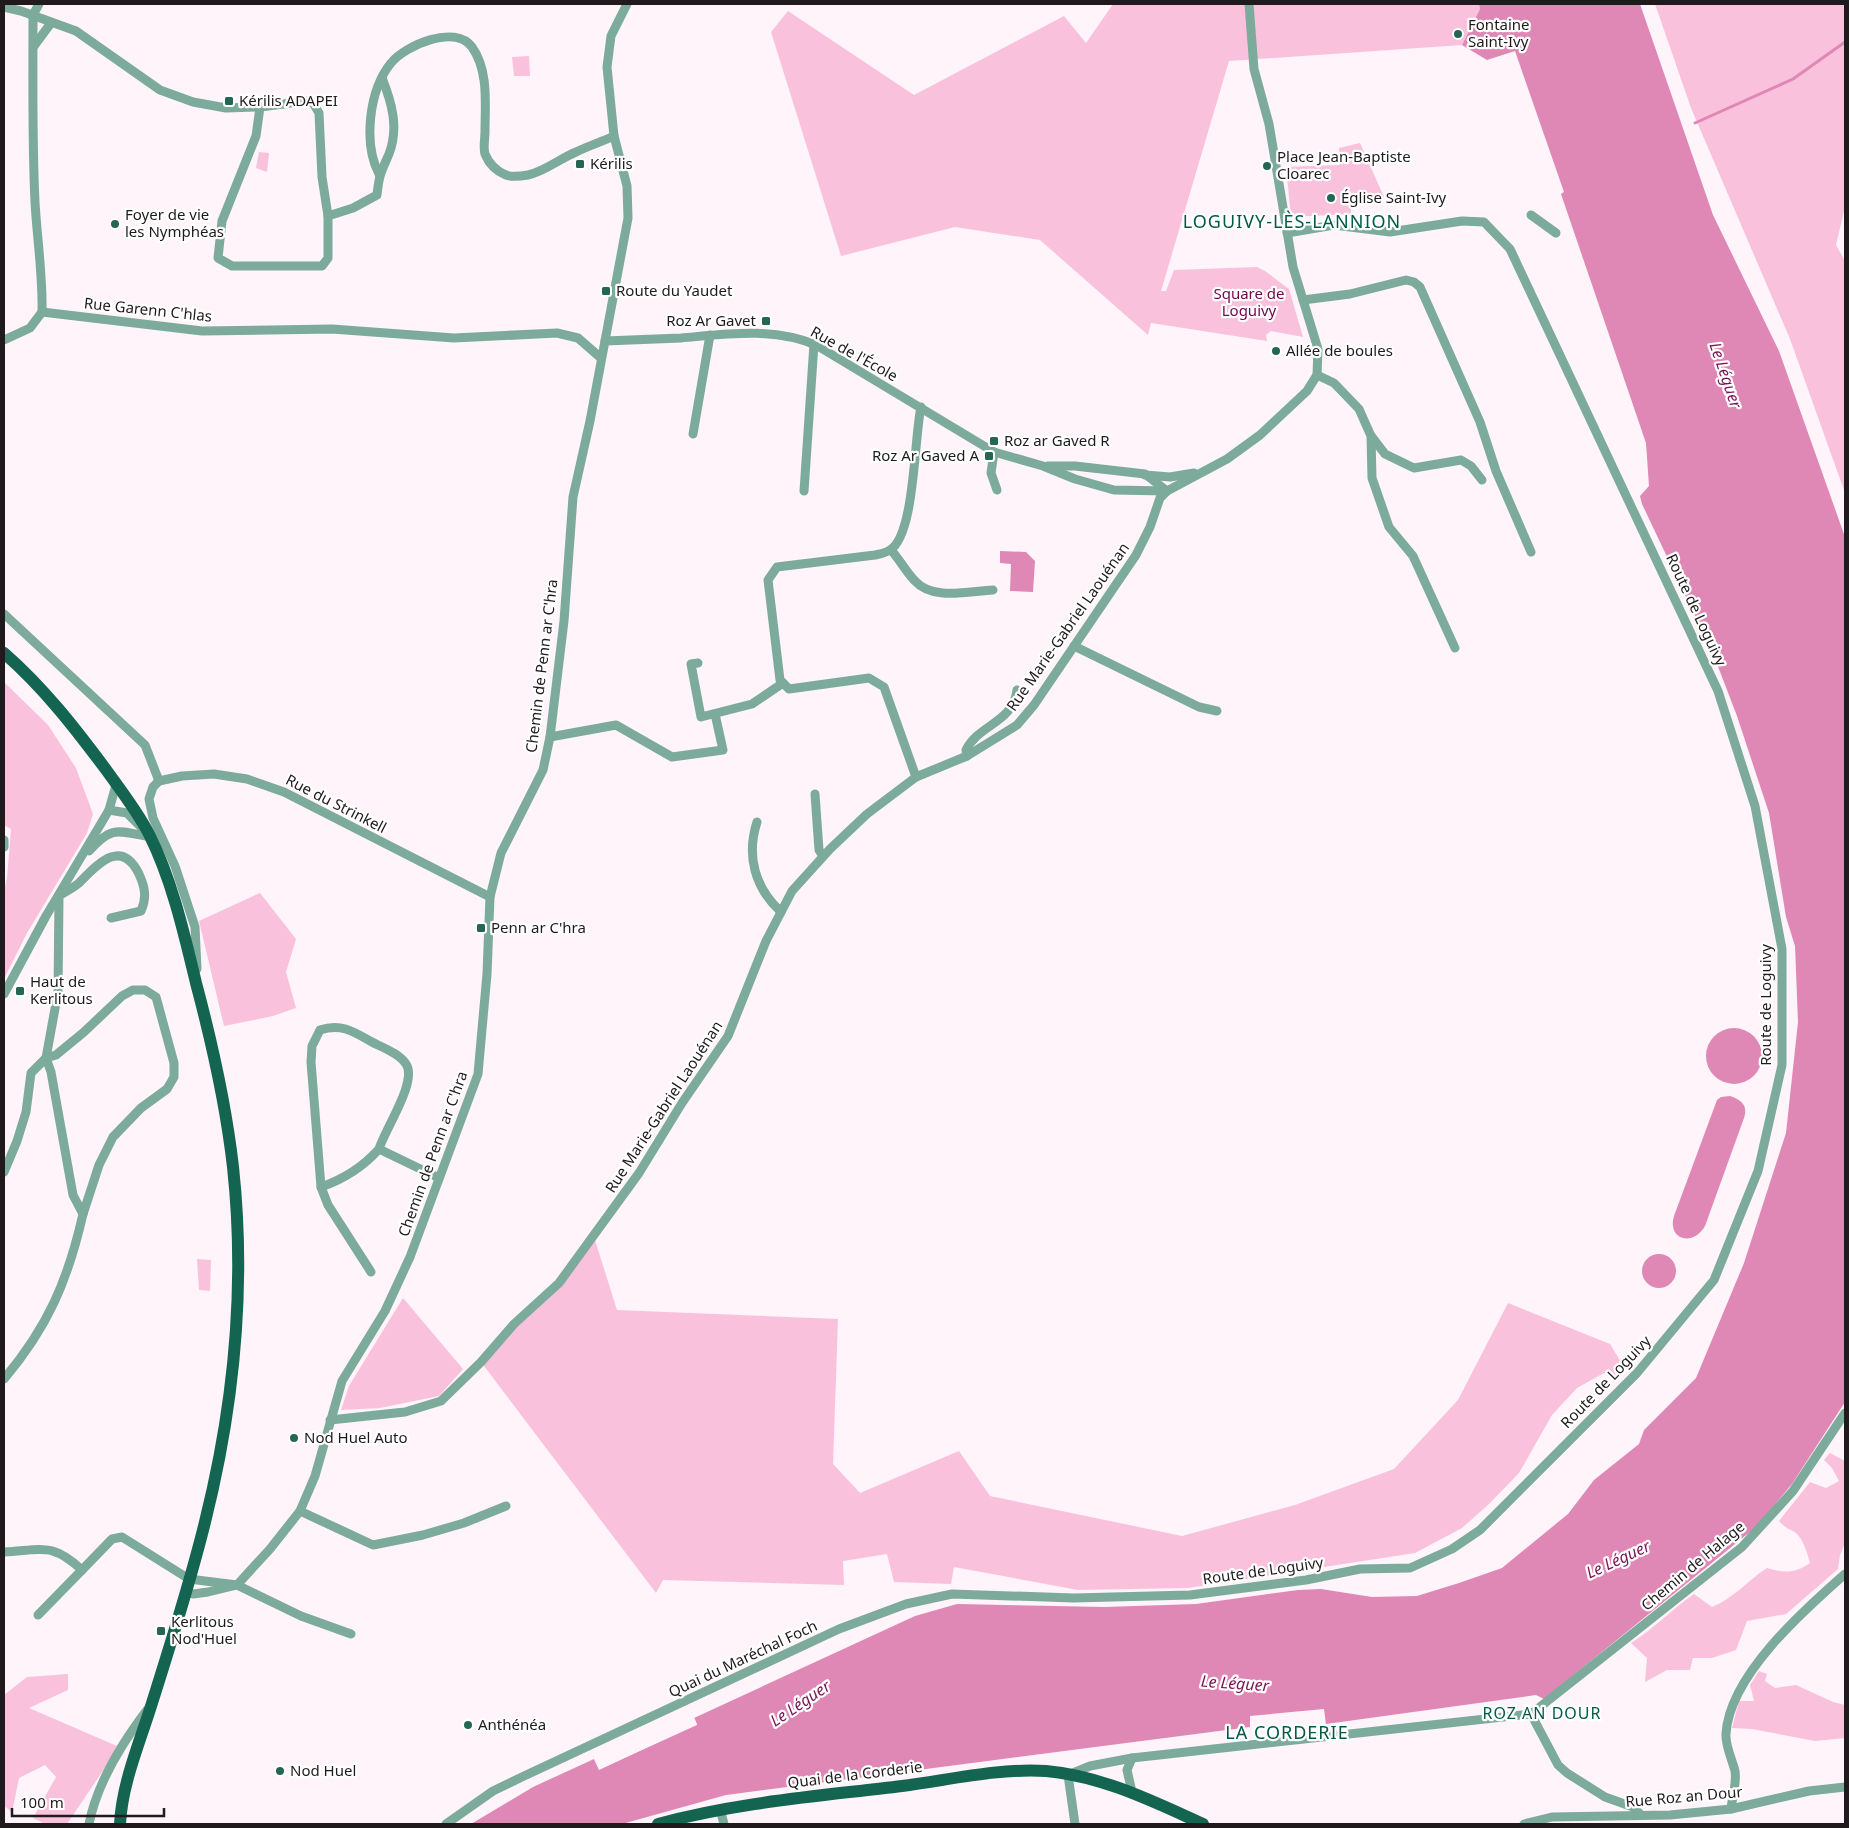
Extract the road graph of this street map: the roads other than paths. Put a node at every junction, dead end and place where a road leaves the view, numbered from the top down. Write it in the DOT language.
graph roads {
  1 [pos="39,4"];
  2 [pos="627,4"];
  3 [pos="1249,4"];
  4 [pos="4,7"];
  5 [pos="33,15"];
  6 [pos="51,23"];
  7 [pos="33,48"];
  8 [pos="382,78"];
  9 [pos="260,107"];
  10 [pos="614,136"];
  11 [pos="379,174"];
  12 [pos="1531,215"];
  13 [pos="328,216"];
  14 [pos="1287,233"];
  15 [pos="1556,233"];
  16 [pos="1303,300"];
  17 [pos="42,312"];
  18 [pos="710,335"];
  19 [pos="4,340"];
  20 [pos="605,341"];
  21 [pos="814,344"];
  22 [pos="602,358"];
  23 [pos="1317,375"];
  24 [pos="921,408"];
  25 [pos="693,434"];
  26 [pos="1372,436"];
  27 [pos="994,452"];
  28 [pos="1227,459"];
  29 [pos="1043,466"];
  30 [pos="1145,474"];
  31 [pos="1482,480"];
  32 [pos="997,490"];
  33 [pos="1167,491"];
  34 [pos="804,492"];
  35 [pos="891,550"];
  36 [pos="1531,552"];
  37 [pos="993,590"];
  38 [pos="4,614"];
  39 [pos="1074,646"];
  40 [pos="1455,648"];
  41 [pos="4,653"];
  42 [pos="698,663"];
  43 [pos="786,686"];
  44 [pos="1016,690"];
  45 [pos="1217,711"];
  46 [pos="715,714"];
  47 [pos="550,737"];
  48 [pos="967,756"];
  49 [pos="916,778"];
  50 [pos="159,781"];
  51 [pos="116,785"];
  52 [pos="815,794"];
  53 [pos="109,810"];
  54 [pos="758,822"];
  55 [pos="150,837"];
  56 [pos="4,840"];
  57 [pos="4,848"];
  58 [pos="823,856"];
  59 [pos="80,861"];
  60 [pos="59,896"];
  61 [pos="490,897"];
  62 [pos="781,912"];
  63 [pos="111,918"];
  64 [pos="198,992"];
  65 [pos="4,994"];
  66 [pos="46,1058"];
  67 [pos="378,1149"];
  68 [pos="4,1172"];
  69 [pos="439,1178"];
  70 [pos="321,1187"];
  71 [pos="83,1214"];
  72 [pos="371,1272"];
  73 [pos="4,1379"];
  74 [pos="1845,1413"];
  75 [pos="330,1420"];
  76 [pos="506,1506"];
  77 [pos="300,1511"];
  78 [pos="4,1552"];
  79 [pos="82,1570"];
  80 [pos="1845,1574"];
  81 [pos="190,1579"];
  82 [pos="237,1585"];
  83 [pos="185,1592"];
  84 [pos="1074,1598"];
  85 [pos="38,1615"];
  86 [pos="351,1634"];
  87 [pos="153,1702"];
  88 [pos="1532,1714"];
  89 [pos="1132,1758"];
  90 [pos="1068,1775"];
  91 [pos="1845,1787"];
  92 [pos="1132,1792"];
  93 [pos="720,1809"];
  94 [pos="1731,1809"];
  95 [pos="1640,1814"];
  96 [pos="122,1821"];
  97 [pos="89,1824"];
  98 [pos="446,1824"];
  99 [pos="658,1824"];
  100 [pos="724,1824"];
  101 [pos="1074,1824"];
  102 [pos="1203,1824"];
  103 [pos="1524,1824"];
  1 -- 5 [label="street"];
  2 -- 10 [label="street"];
  3 -- 14 [label="street"];
  4 -- 5 [label="street"];
  5 -- 6 [label="street"];
  5 -- 7 [label="street"];
  6 -- 7 [label="street"];
  6 -- 9 [label="street"];
  7 -- 17 [label="street"];
  8 -- 10 [label="street"];
  8 -- 11 [label="street"];
  8 -- 11 [label="street"];
  9 -- 13 [label="street"];
  9 -- 13 [label="street"];
  10 -- 20 [label="street"];
  11 -- 13 [label="street"];
  12 -- 15 [label="street"];
  14 -- 16 [label="street"];
  14 -- 84 [label="street, Route de Loguivy"];
  16 -- 23 [label="street"];
  16 -- 36 [label="street"];
  17 -- 19 [label="street"];
  17 -- 22 [label="street, Rue Garenn C'hlas"];
  18 -- 20 [label="street, Rue de l'École"];
  18 -- 21 [label="street, Rue de l'École"];
  18 -- 25 [label="street"];
  20 -- 22 [label="street, Chemin de Penn ar C'hra"];
  21 -- 24 [label="street, Rue de l'École"];
  21 -- 34 [label="street"];
  22 -- 47 [label="street, Chemin de Penn ar C'hra"];
  23 -- 26 [label="street"];
  23 -- 28 [label="street, Rue de l'École"];
  24 -- 27 [label="street, Rue de l'École"];
  24 -- 35 [label="street"];
  26 -- 31 [label="street"];
  26 -- 40 [label="street"];
  27 -- 29 [label="street, Rue de l'École"];
  27 -- 32 [label="street"];
  28 -- 30 [label="street, Rue de l'École"];
  28 -- 33 [label="street, Rue de l'École"];
  29 -- 30 [label="street, Rue de l'École"];
  29 -- 33 [label="street, Rue de l'École"];
  30 -- 33 [label="street"];
  33 -- 39 [label="street, Rue Marie-Gabriel Laouénan"];
  35 -- 37 [label="street"];
  35 -- 43 [label="street"];
  38 -- 50 [label="street"];
  39 -- 45 [label="street"];
  39 -- 48 [label="street, Rue Marie-Gabriel Laouénan"];
  41 -- 51 [label="main road"];
  42 -- 46 [label="street"];
  43 -- 46 [label="street"];
  43 -- 49 [label="street"];
  44 -- 48 [label="street"];
  46 -- 47 [label="street"];
  47 -- 61 [label="street, Chemin de Penn ar C'hra"];
  48 -- 49 [label="street, Rue Marie-Gabriel Laouénan"];
  49 -- 58 [label="street, Rue Marie-Gabriel Laouénan"];
  50 -- 61 [label="street, Rue du Strinkell"];
  50 -- 64 [label="street"];
  51 -- 53 [label="street"];
  51 -- 55 [label="main road"];
  52 -- 58 [label="street"];
  53 -- 55 [label="street"];
  53 -- 59 [label="street"];
  54 -- 62 [label="street"];
  55 -- 59 [label="street"];
  55 -- 64 [label="main road"];
  56 -- 57 [label="street"];
  58 -- 62 [label="street, Rue Marie-Gabriel Laouénan"];
  59 -- 60 [label="street"];
  60 -- 63 [label="street"];
  60 -- 65 [label="street"];
  60 -- 66 [label="street"];
  61 -- 69 [label="street, Chemin de Penn ar C'hra"];
  62 -- 75 [label="street, Rue Marie-Gabriel Laouénan"];
  64 -- 81 [label="main road"];
  66 -- 68 [label="street"];
  66 -- 71 [label="street"];
  66 -- 71 [label="street"];
  67 -- 69 [label="street"];
  67 -- 70 [label="street"];
  67 -- 70 [label="street"];
  69 -- 75 [label="street, Chemin de Penn ar C'hra"];
  70 -- 72 [label="street"];
  71 -- 73 [label="street"];
  74 -- 88 [label="street, Chemin de Halage"];
  75 -- 77 [label="street, Chemin de Penn ar C'hra"];
  76 -- 77 [label="street"];
  77 -- 82 [label="street, Chemin de Penn ar C'hra"];
  78 -- 79 [label="street"];
  79 -- 81 [label="street"];
  79 -- 85 [label="street"];
  80 -- 94 [label="street"];
  81 -- 82 [label="street"];
  81 -- 83 [label="main road"];
  82 -- 83 [label="street"];
  82 -- 86 [label="street"];
  83 -- 87 [label="main road"];
  84 -- 98 [label="street, Quai du Maréchal Foch"];
  87 -- 96 [label="main road"];
  87 -- 97 [label="street"];
  88 -- 89 [label="street"];
  88 -- 95 [label="street"];
  89 -- 90 [label="street"];
  89 -- 92 [label="street"];
  90 -- 92 [label="main road, Quai de la Corderie"];
  90 -- 93 [label="main road, Quai de la Corderie"];
  90 -- 101 [label="street"];
  91 -- 94 [label="street, Rue Roz an Dour"];
  92 -- 102 [label="main road, Quai de la Corderie"];
  93 -- 99 [label="main road, Quai de la Corderie"];
  93 -- 100 [label="street"];
  94 -- 95 [label="street, Rue Roz an Dour"];
  95 -- 103 [label="street, Rue Roz an Dour"];
}
